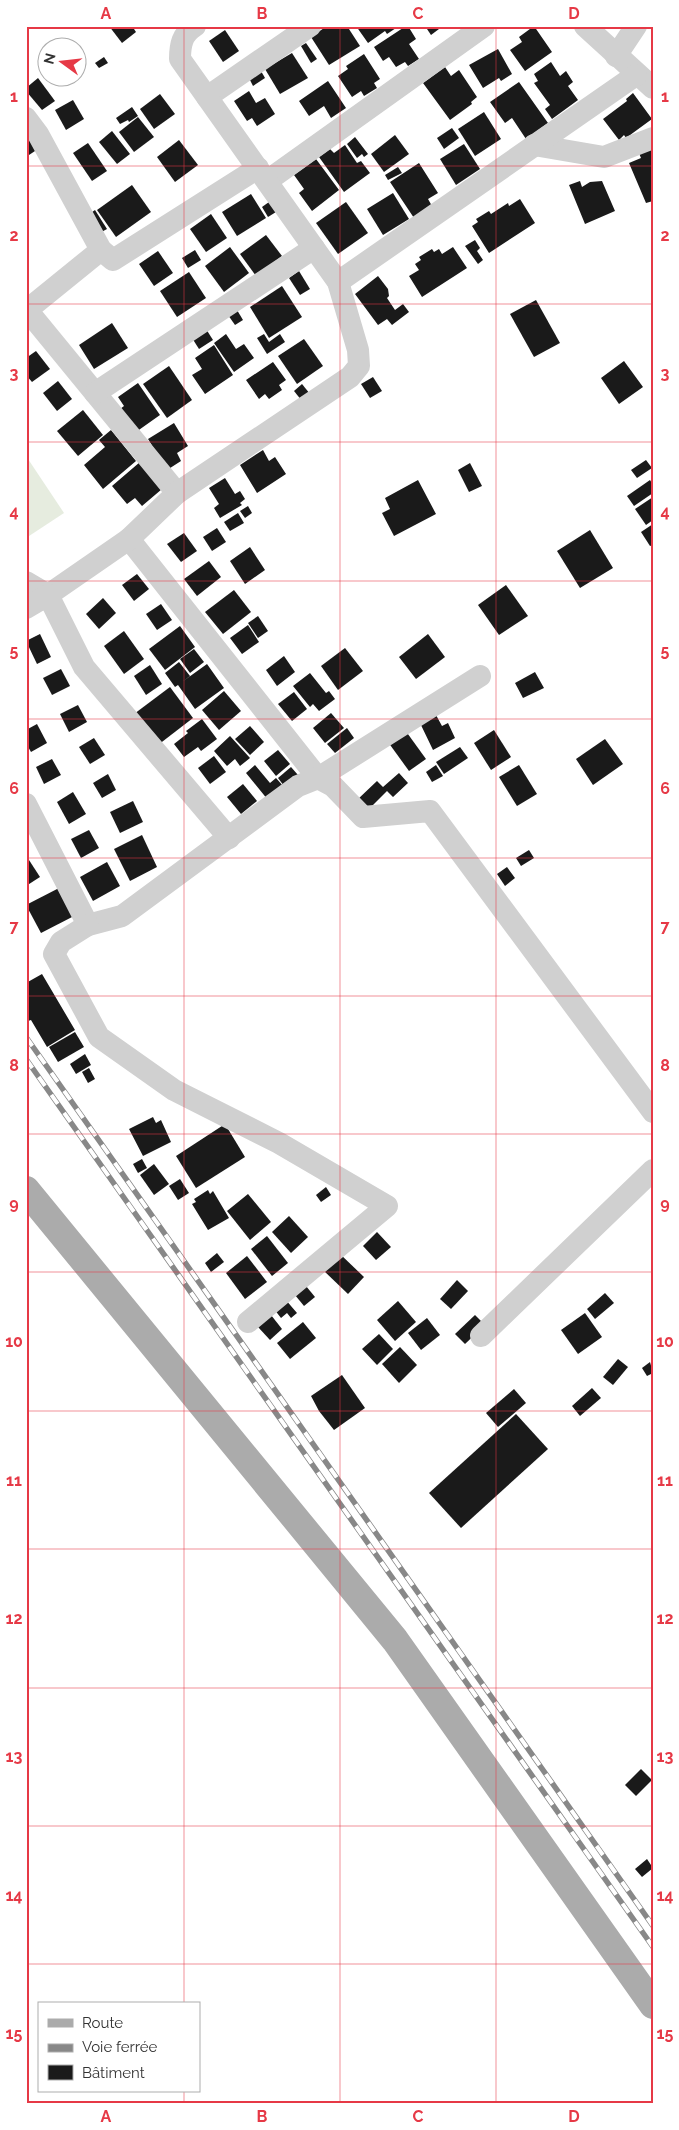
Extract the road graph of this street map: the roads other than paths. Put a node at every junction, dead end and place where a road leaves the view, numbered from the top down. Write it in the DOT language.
graph roads {
  1 [pos="195,26"];
  2 [pos="310,26"];
  3 [pos="484,26"];
  4 [pos="585,26"];
  5 [pos="636,26"];
  6 [pos="616,56"];
  7 [pos="644,82"];
  8 [pos="207,97"];
  9 [pos="26,118"];
  10 [pos="653,138"];
  11 [pos="534,145"];
  12 [pos="263,175"];
  13 [pos="314,248"];
  14 [pos="101,250"];
  15 [pos="338,282"];
  16 [pos="95,393"];
  17 [pos="178,493"];
  18 [pos="130,539"];
  19 [pos="26,582"];
  20 [pos="48,595"];
  21 [pos="26,608"];
  22 [pos="480,676"];
  23 [pos="318,778"];
  24 [pos="26,804"];
  25 [pos="229,838"];
  26 [pos="88,925"];
  27 [pos="653,1112"];
  28 [pos="653,1170"];
  29 [pos="26,1190"];
  30 [pos="248,1322"];
  31 [pos="481,1336"];
  32 [pos="653,2005"];
  1 -- 8 [label="street"];
  2 -- 8 [label="street"];
  3 -- 12 [label="street"];
  4 -- 6 [label="street"];
  5 -- 6 [label="street"];
  6 -- 7 [label="street"];
  7 -- 11 [label="street"];
  8 -- 12 [label="street"];
  9 -- 14 [label="street"];
  10 -- 11 [label="street"];
  11 -- 15 [label="street"];
  12 -- 13 [label="street"];
  12 -- 14 [label="street"];
  13 -- 15 [label="street"];
  13 -- 16 [label="street"];
  14 -- 16 [label="street"];
  15 -- 17 [label="street"];
  16 -- 17 [label="street"];
  17 -- 18 [label="street"];
  18 -- 20 [label="street"];
  18 -- 23 [label="street"];
  19 -- 20 [label="street"];
  20 -- 21 [label="street"];
  20 -- 25 [label="street"];
  22 -- 23 [label="street"];
  23 -- 25 [label="street"];
  23 -- 27 [label="street"];
  24 -- 26 [label="street"];
  25 -- 26 [label="street"];
  26 -- 30 [label="street"];
  28 -- 31 [label="street"];
  29 -- 32 [label="main road"];
}
